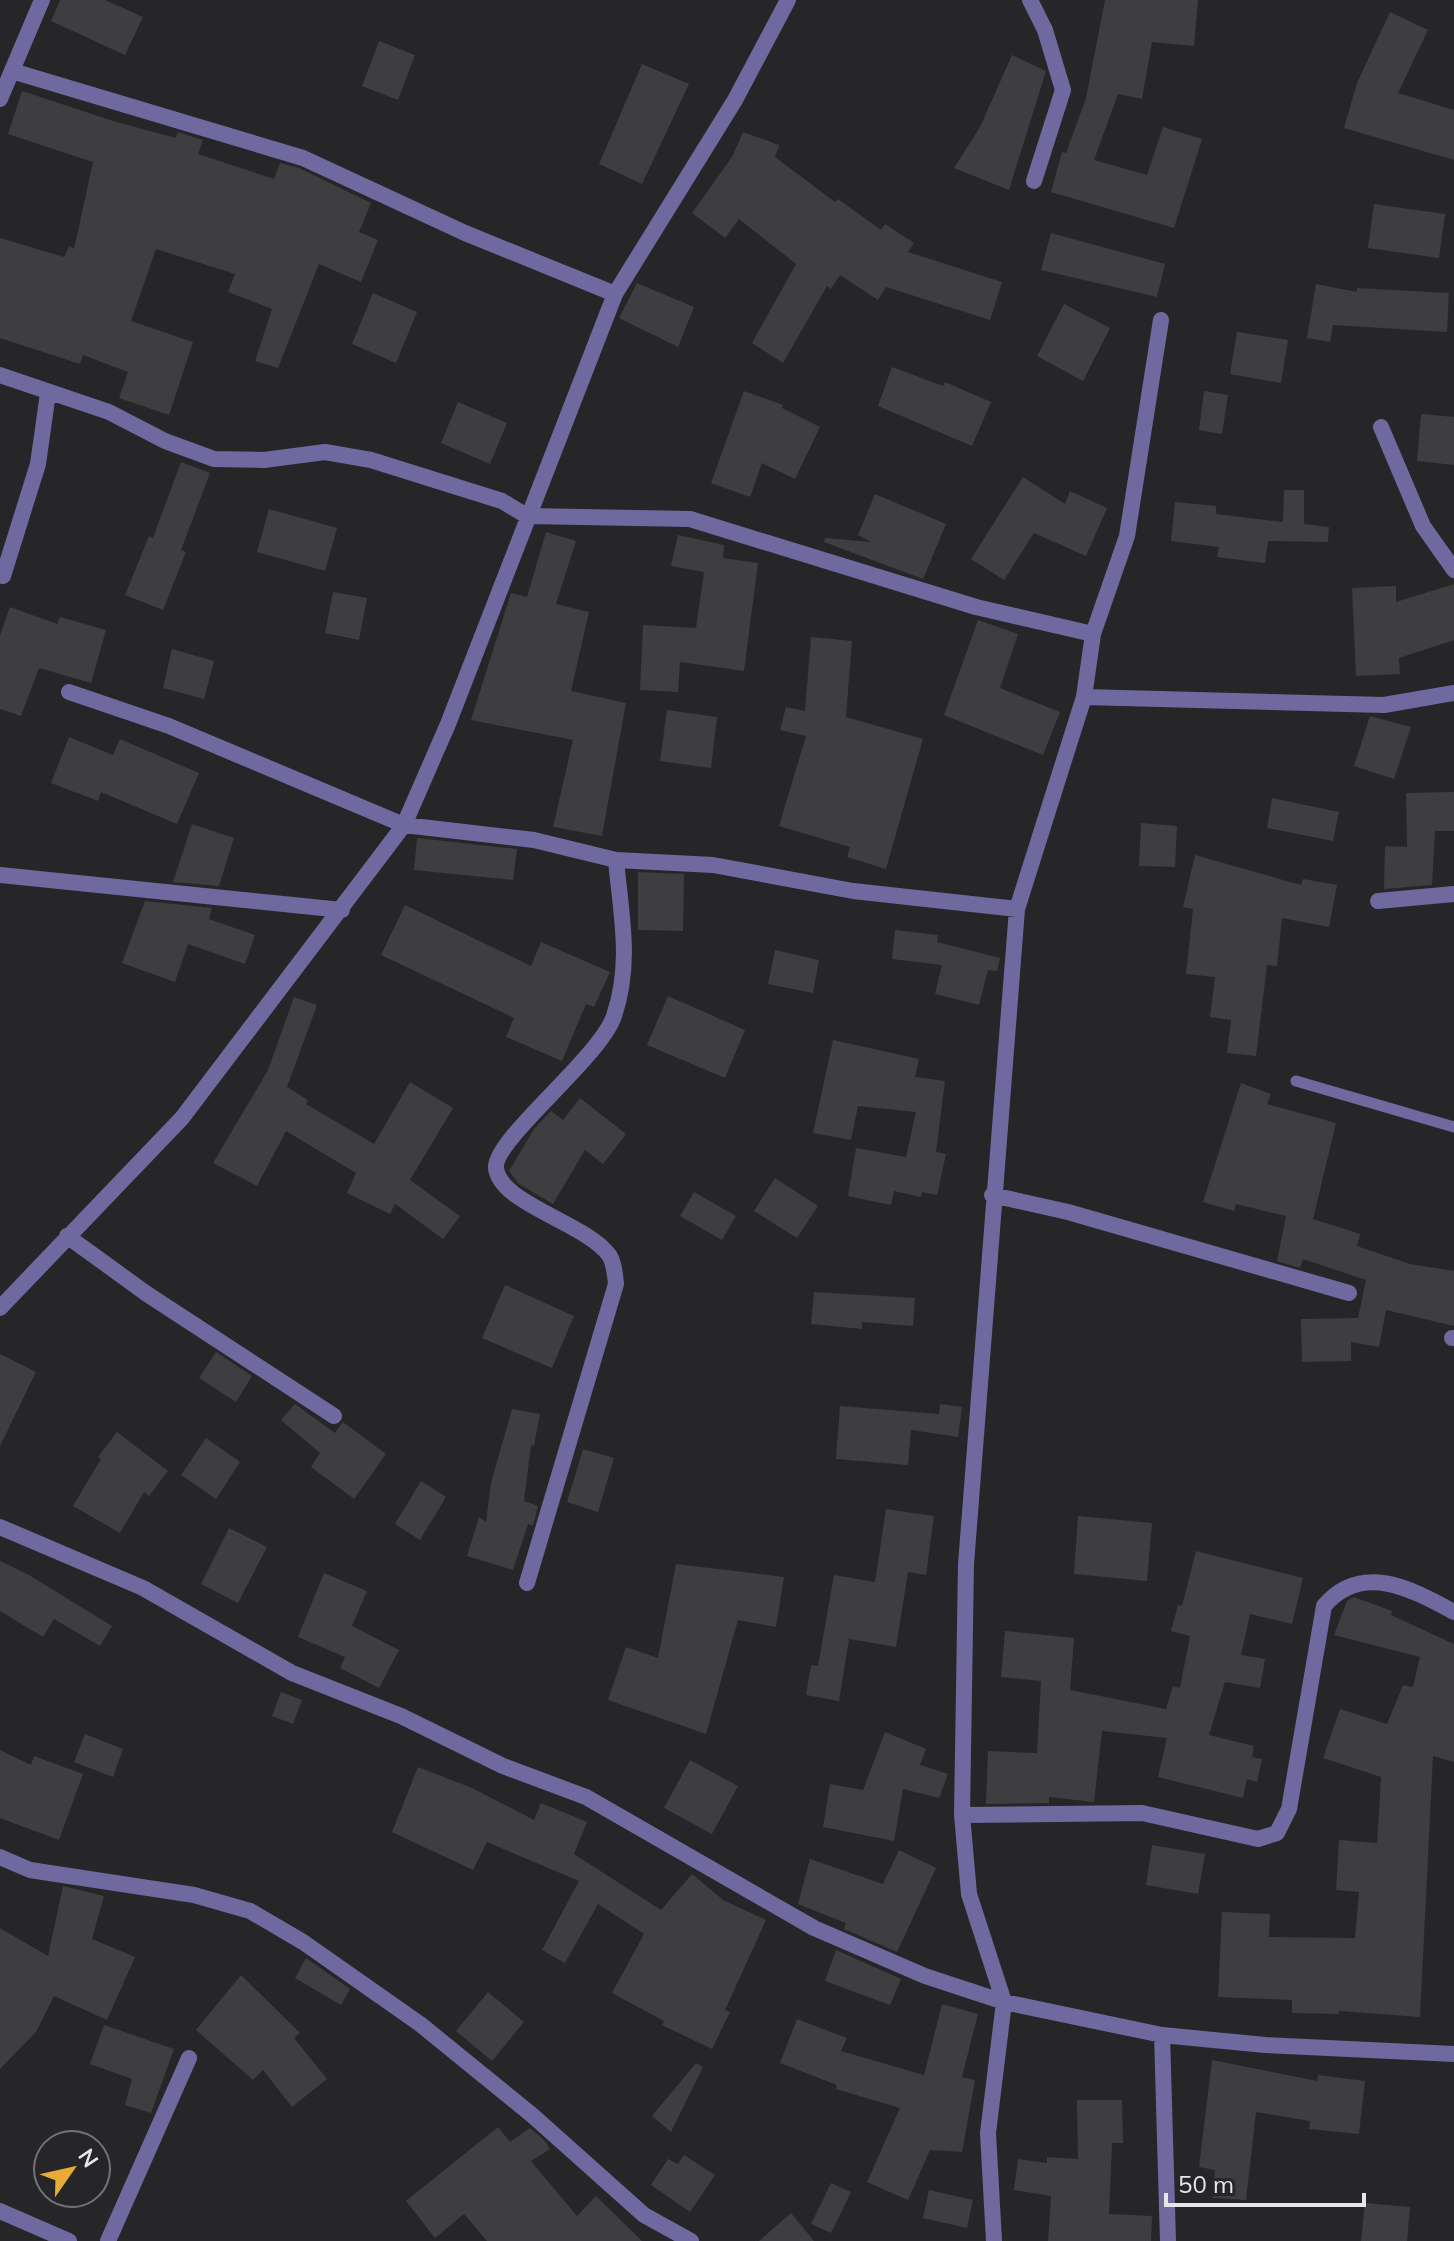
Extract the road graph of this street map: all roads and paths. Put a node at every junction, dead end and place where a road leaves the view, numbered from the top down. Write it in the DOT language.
graph roads {
  1 [pos="42,0"];
  2 [pos="788,0"];
  3 [pos="1030,0"];
  4 [pos="12,71"];
  5 [pos="0,99"];
  6 [pos="1034,181"];
  7 [pos="615,294"];
  8 [pos="1161,320"];
  9 [pos="0,375"];
  10 [pos="48,393"];
  11 [pos="1381,427"];
  12 [pos="527,516"];
  13 [pos="1454,570"];
  14 [pos="3,576"];
  15 [pos="1093,634"];
  16 [pos="69,692"];
  17 [pos="1454,693"];
  18 [pos="1084,697"];
  19 [pos="404,825"];
  20 [pos="616,860"];
  21 [pos="0,875"];
  22 [pos="1454,894"];
  23 [pos="1378,901"];
  24 [pos="1017,909"];
  25 [pos="342,910"];
  26 [pos="1296,1081"];
  27 [pos="1454,1127"];
  28 [pos="992,1195"];
  29 [pos="67,1236"];
  30 [pos="1349,1293"];
  31 [pos="0,1308"];
  32 [pos="334,1416"];
  33 [pos="0,1527"];
  34 [pos="527,1583"];
  35 [pos="1454,1612"];
  36 [pos="962,1815"];
  37 [pos="0,1857"];
  38 [pos="1004,2002"];
  39 [pos="1162,2035"];
  40 [pos="1454,2054"];
  41 [pos="189,2058"];
  42 [pos="0,2211"];
  43 [pos="69,2241"];
  44 [pos="108,2241"];
  45 [pos="691,2241"];
  46 [pos="994,2241"];
  47 [pos="1168,2241"];
  1 -- 4 [label="street"];
  2 -- 7 [label="street"];
  3 -- 6 [label="street"];
  4 -- 5 [label="street"];
  4 -- 7 [label="street"];
  7 -- 12 [label="street"];
  8 -- 15 [label="street"];
  9 -- 10 [label="street"];
  10 -- 12 [label="street"];
  10 -- 14 [label="street"];
  11 -- 13 [label="street"];
  12 -- 15 [label="street"];
  12 -- 19 [label="street"];
  15 -- 18 [label="street"];
  16 -- 19 [label="street"];
  17 -- 18 [label="street"];
  18 -- 24 [label="street"];
  19 -- 20 [label="street"];
  19 -- 25 [label="street"];
  20 -- 24 [label="street"];
  20 -- 34 [label="street"];
  21 -- 25 [label="street"];
  22 -- 23 [label="street"];
  24 -- 28 [label="street"];
  25 -- 29 [label="street"];
  26 -- 27 [label="lane"];
  28 -- 30 [label="street"];
  28 -- 36 [label="street"];
  29 -- 31 [label="street"];
  29 -- 32 [label="street"];
  33 -- 38 [label="street"];
  35 -- 36 [label="street"];
  36 -- 38 [label="street"];
  37 -- 45 [label="street"];
  38 -- 39 [label="street"];
  38 -- 46 [label="street"];
  39 -- 40 [label="street"];
  39 -- 47 [label="street"];
  41 -- 44 [label="street"];
  42 -- 43 [label="street"];
}
